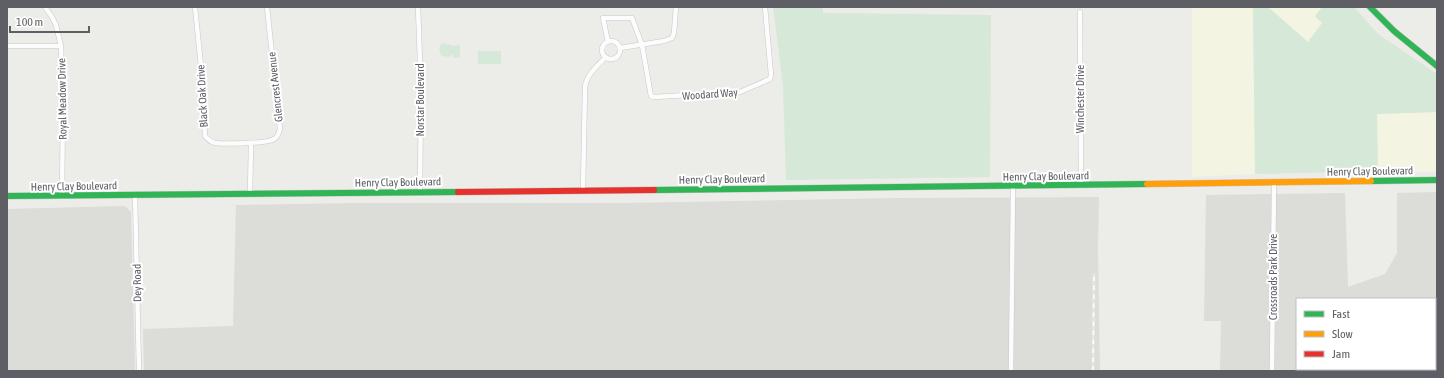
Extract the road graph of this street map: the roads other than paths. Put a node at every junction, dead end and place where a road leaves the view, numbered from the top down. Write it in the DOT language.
graph roads {
  1 [pos="45,7"];
  2 [pos="195,7"];
  3 [pos="267,7"];
  4 [pos="418,7"];
  5 [pos="676,7"];
  6 [pos="765,7"];
  7 [pos="1370,7"];
  8 [pos="1080,12"];
  9 [pos="608,42"];
  10 [pos="642,45"];
  11 [pos="7,46"];
  12 [pos="61,46"];
  13 [pos="620,48"];
  14 [pos="606,57"];
  15 [pos="1437,66"];
  16 [pos="251,143"];
  17 [pos="1437,180"];
  18 [pos="1274,183"];
  19 [pos="1013,186"];
  20 [pos="1081,186"];
  21 [pos="583,191"];
  22 [pos="420,192"];
  23 [pos="250,194"];
  24 [pos="135,195"];
  25 [pos="7,196"];
  26 [pos="62,196"];
  27 [pos="139,371"];
  28 [pos="1011,371"];
  29 [pos="1272,371"];
  1 -- 12 [label="street, Royal Meadow Drive"];
  2 -- 16 [label="street, Black Oak Drive"];
  3 -- 16 [label="street, Glencrest Avenue"];
  4 -- 22 [label="street, Norstar Boulevard"];
  5 -- 10 [label="street"];
  6 -- 10 [label="street, Woodard Way"];
  7 -- 15 [label="main road"];
  8 -- 20 [label="street, Winchester Drive"];
  9 -- 10 [label="street, Woodard Way"];
  9 -- 13 [label="street"];
  9 -- 14 [label="street, Woodard Way"];
  10 -- 13 [label="street"];
  11 -- 12 [label="street"];
  12 -- 26 [label="street, Royal Meadow Drive"];
  13 -- 14 [label="street"];
  14 -- 21 [label="street"];
  16 -- 23 [label="street"];
  17 -- 18 [label="main road, Henry Clay Boulevard"];
  18 -- 20 [label="main road, Henry Clay Boulevard"];
  18 -- 29 [label="street, Crossroads Park Drive"];
  19 -- 20 [label="main road, Henry Clay Boulevard"];
  19 -- 21 [label="main road, Henry Clay Boulevard"];
  19 -- 28 [label="street"];
  21 -- 22 [label="main road, Henry Clay Boulevard"];
  22 -- 23 [label="main road, Henry Clay Boulevard"];
  23 -- 24 [label="main road, Henry Clay Boulevard"];
  24 -- 26 [label="main road, Henry Clay Boulevard"];
  24 -- 27 [label="street, Dey Road"];
  25 -- 26 [label="main road, Henry Clay Boulevard"];
}
